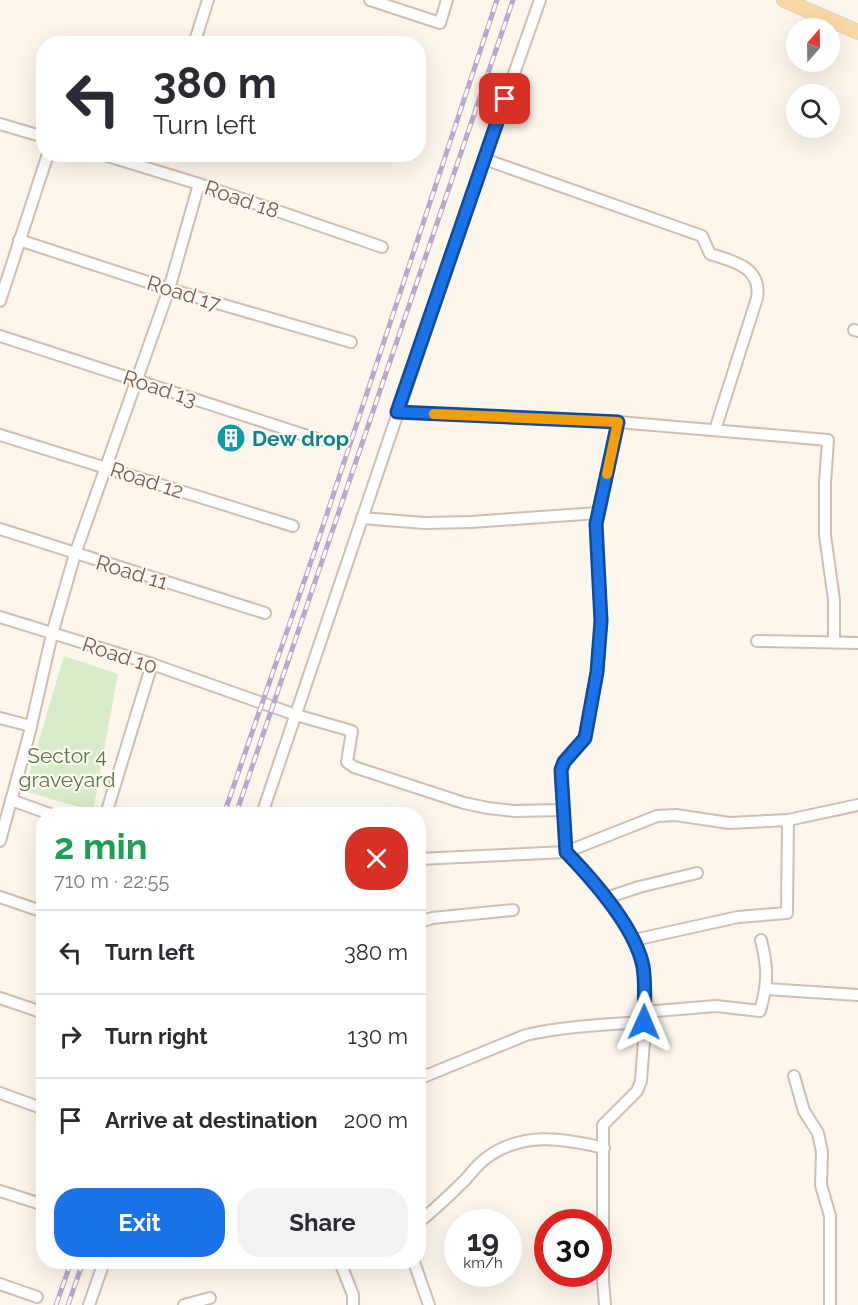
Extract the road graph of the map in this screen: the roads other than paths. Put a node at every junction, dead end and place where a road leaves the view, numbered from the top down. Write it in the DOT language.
graph roads {
  1 [pos="208,0"];
  2 [pos="370,0"];
  3 [pos="447,0"];
  4 [pos="540,0"];
  5 [pos="784,0"];
  6 [pos="858,32"];
  7 [pos="197,36"];
  8 [pos="0,124"];
  9 [pos="36,135"];
  10 [pos="484,159"];
  11 [pos="45,162"];
  12 [pos="127,162"];
  13 [pos="199,184"];
  14 [pos="19,240"];
  15 [pos="382,247"];
  16 [pos="169,289"];
  17 [pos="0,301"];
  18 [pos="0,336"];
  19 [pos="351,342"];
  20 [pos="137,380"];
  21 [pos="397,412"];
  22 [pos="618,422"];
  23 [pos="715,430"];
  24 [pos="0,435"];
  25 [pos="320,441"];
  26 [pos="107,467"];
  27 [pos="598,513"];
  28 [pos="362,518"];
  29 [pos="293,526"];
  30 [pos="0,529"];
  31 [pos="75,554"];
  32 [pos="265,613"];
  33 [pos="0,617"];
  34 [pos="52,634"];
  35 [pos="757,641"];
  36 [pos="834,642"];
  37 [pos="858,643"];
  38 [pos="152,664"];
  39 [pos="296,715"];
  40 [pos="0,718"];
  41 [pos="31,726"];
  42 [pos="11,800"];
  43 [pos="858,805"];
  44 [pos="108,807"];
  45 [pos="264,807"];
  46 [pos="36,809"];
  47 [pos="562,810"];
  48 [pos="788,820"];
  49 [pos="0,842"];
  50 [pos="566,852"];
  51 [pos="426,859"];
  52 [pos="697,873"];
  53 [pos="0,897"];
  54 [pos="606,898"];
  55 [pos="36,909"];
  56 [pos="513,910"];
  57 [pos="426,920"];
  58 [pos="634,940"];
  59 [pos="761,940"];
  60 [pos="766,989"];
  61 [pos="858,995"];
  62 [pos="0,998"];
  63 [pos="36,1010"];
  64 [pos="644,1017"];
  65 [pos="426,1076"];
  66 [pos="794,1076"];
  67 [pos="0,1093"];
  68 [pos="36,1106"];
  69 [pos="604,1148"];
  70 [pos="0,1191"];
  71 [pos="36,1202"];
  72 [pos="426,1217"];
  73 [pos="102,1269"];
  74 [pos="343,1269"];
  75 [pos="416,1269"];
  76 [pos="0,1284"];
  77 [pos="37,1297"];
  78 [pos="210,1298"];
  79 [pos="89,1305"];
  80 [pos="184,1305"];
  81 [pos="353,1305"];
  82 [pos="429,1305"];
  83 [pos="605,1305"];
  84 [pos="830,1305"];
  1 -- 7 [label="street"];
  2 -- 3 [label="street"];
  4 -- 10 [label="street"];
  5 -- 6 [label="main road"];
  8 -- 9 [label="street"];
  10 -- 21 [label="street"];
  10 -- 23 [label="street"];
  11 -- 14 [label="street"];
  12 -- 13 [label="street, Road 18"];
  13 -- 15 [label="street, Road 18"];
  13 -- 16 [label="street"];
  14 -- 16 [label="street, Road 17"];
  14 -- 17 [label="street"];
  16 -- 19 [label="street, Road 17"];
  16 -- 20 [label="street"];
  18 -- 20 [label="street, Road 13"];
  20 -- 25 [label="street, Road 13"];
  20 -- 26 [label="street"];
  21 -- 22 [label="street"];
  21 -- 28 [label="street"];
  22 -- 23 [label="street"];
  22 -- 27 [label="street"];
  23 -- 36 [label="street"];
  24 -- 26 [label="street, Road 12"];
  26 -- 29 [label="street, Road 12"];
  26 -- 31 [label="street"];
  27 -- 28 [label="street"];
  27 -- 47 [label="street"];
  28 -- 39 [label="street"];
  30 -- 31 [label="street, Road 11"];
  31 -- 32 [label="street, Road 11"];
  31 -- 34 [label="street"];
  33 -- 34 [label="street, Road 10"];
  34 -- 38 [label="street, Road 10"];
  34 -- 41 [label="street"];
  35 -- 36 [label="street"];
  36 -- 37 [label="street"];
  38 -- 39 [label="street, Road 10"];
  38 -- 44 [label="street"];
  39 -- 45 [label="street"];
  39 -- 47 [label="street, Road 10"];
  40 -- 41 [label="street"];
  41 -- 42 [label="street"];
  42 -- 46 [label="street"];
  42 -- 49 [label="street"];
  43 -- 48 [label="street"];
  47 -- 50 [label="street"];
  48 -- 50 [label="street"];
  48 -- 58 [label="street"];
  50 -- 51 [label="street"];
  50 -- 54 [label="street"];
  52 -- 54 [label="street"];
  53 -- 55 [label="street"];
  54 -- 58 [label="street"];
  56 -- 57 [label="street"];
  58 -- 64 [label="street"];
  59 -- 60 [label="street"];
  60 -- 61 [label="street"];
  60 -- 64 [label="street"];
  62 -- 63 [label="street"];
  64 -- 65 [label="street"];
  64 -- 69 [label="street"];
  66 -- 84 [label="street"];
  67 -- 68 [label="street"];
  69 -- 72 [label="street"];
  69 -- 83 [label="street"];
  70 -- 71 [label="street"];
  73 -- 79 [label="street"];
  74 -- 81 [label="street"];
  75 -- 82 [label="street"];
  76 -- 77 [label="street"];
  78 -- 80 [label="street"];
}
